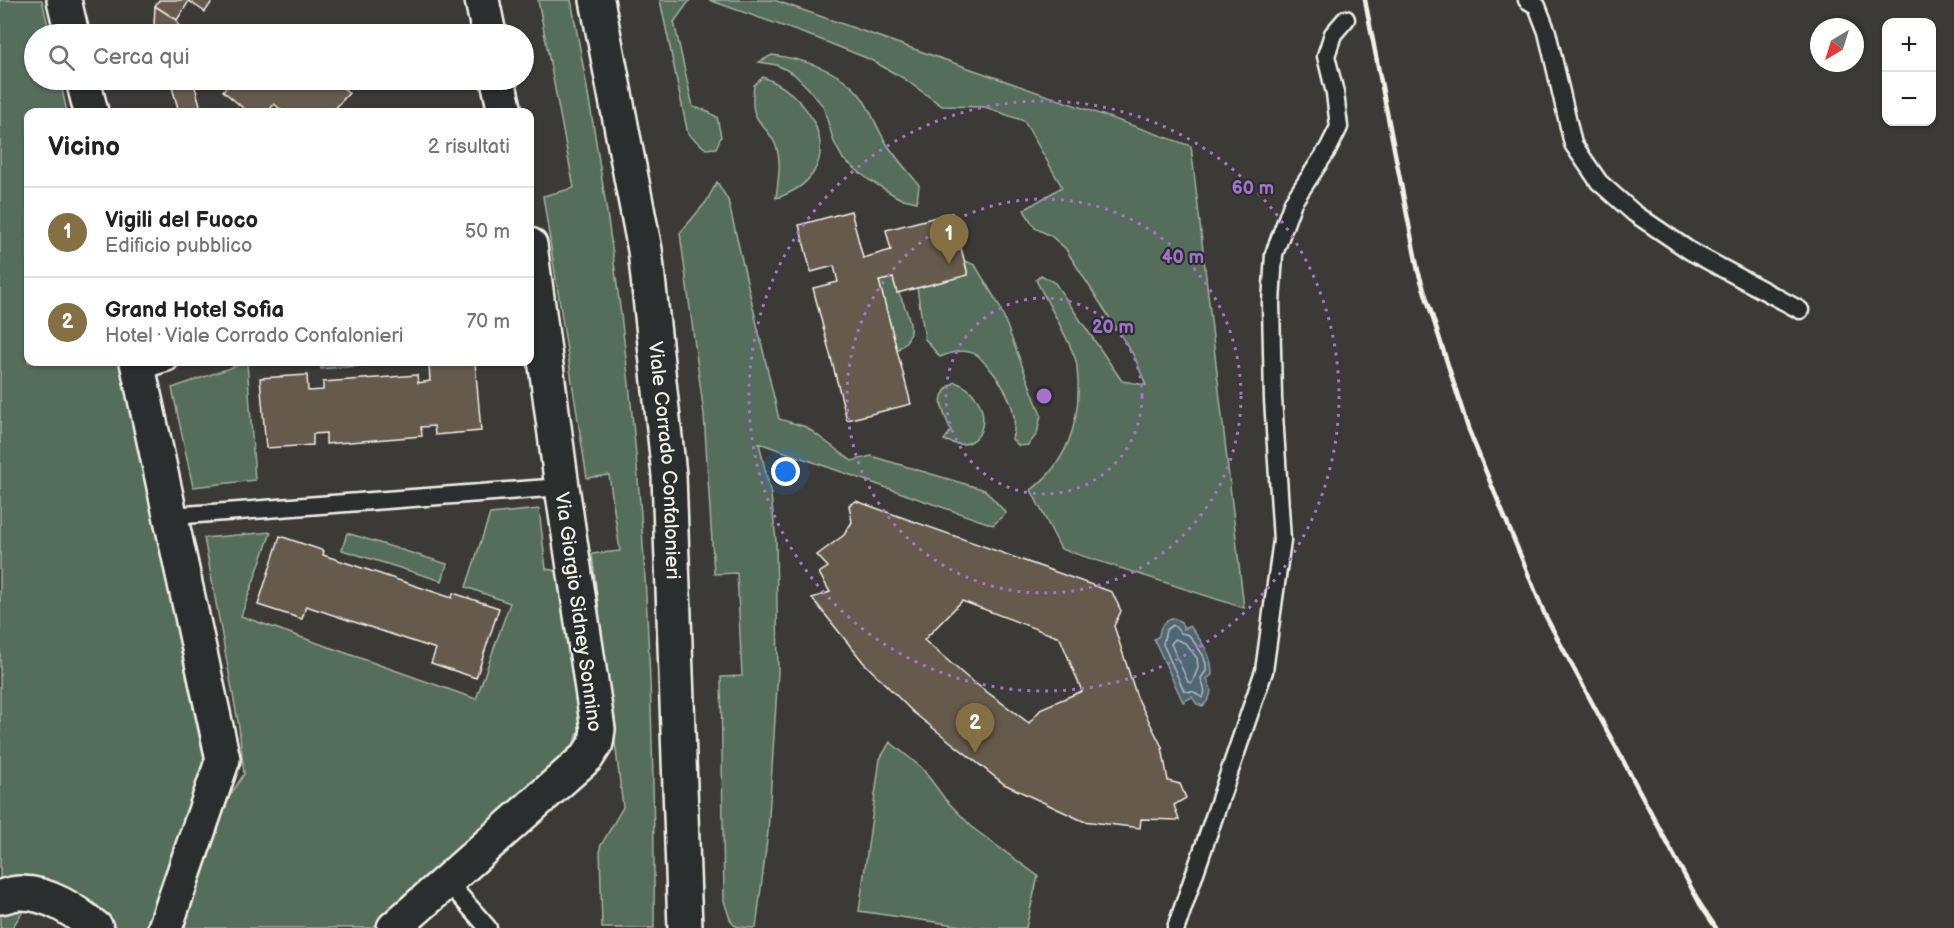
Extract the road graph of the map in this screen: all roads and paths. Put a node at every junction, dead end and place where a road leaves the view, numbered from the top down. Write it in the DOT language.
graph roads {
  1 [pos="64,0"];
  2 [pos="482,0"];
  3 [pos="597,0"];
  4 [pos="1527,0"];
  5 [pos="1346,19"];
  6 [pos="70,24"];
  7 [pos="487,24"];
  8 [pos="86,90"];
  9 [pos="500,90"];
  10 [pos="90,108"];
  11 [pos="504,108"];
  12 [pos="534,276"];
  13 [pos="1800,310"];
  14 [pos="138,366"];
  15 [pos="562,487"];
  16 [pos="171,516"];
  17 [pos="447,881"];
  18 [pos="0,897"];
  19 [pos="96,928"];
  20 [pos="165,928"];
  21 [pos="394,928"];
  22 [pos="488,928"];
  23 [pos="685,928"];
  24 [pos="1176,928"];
  1 -- 6 [label="street"];
  2 -- 7 [label="street"];
  3 -- 23 [label="street, Viale Corrado Confalonieri"];
  4 -- 13 [label="lane"];
  5 -- 24 [label="lane"];
  8 -- 10 [label="street"];
  9 -- 11 [label="street"];
  12 -- 15 [label="street, Via Giorgio Sidney Sonnino"];
  14 -- 16 [label="street"];
  15 -- 16 [label="lane"];
  15 -- 17 [label="street, Via Giorgio Sidney Sonnino"];
  16 -- 20 [label="street"];
  17 -- 21 [label="street, Via Giorgio Sidney Sonnino"];
  17 -- 22 [label="lane"];
  18 -- 19 [label="street"];
}
